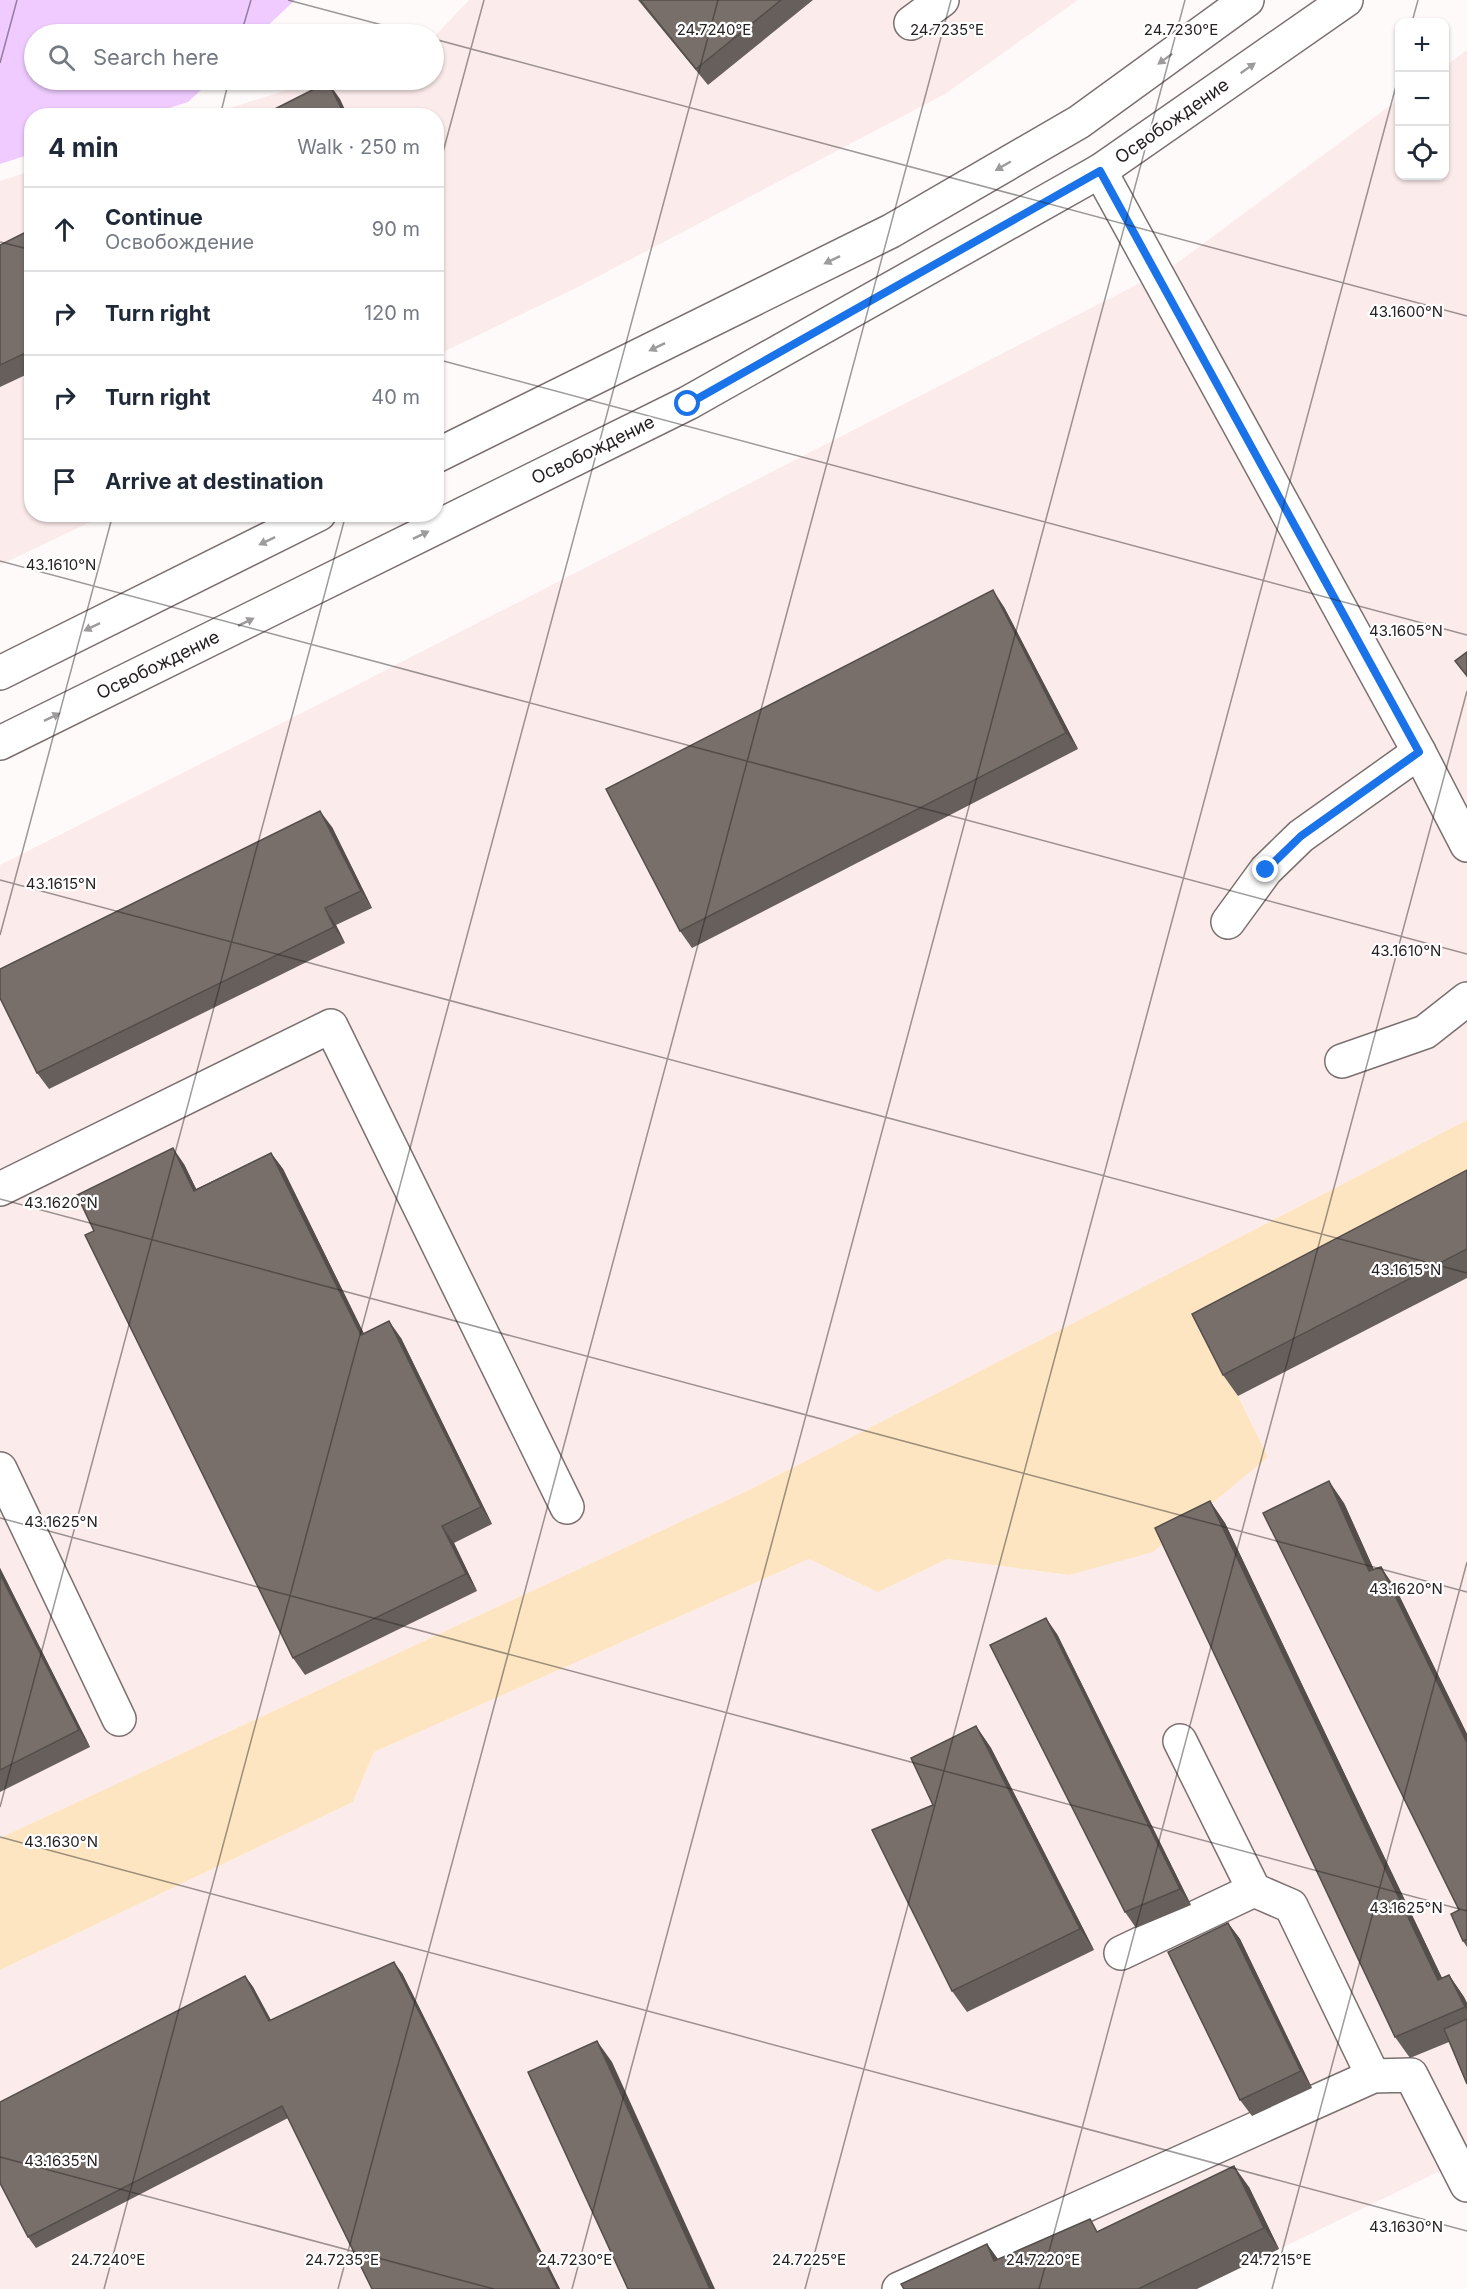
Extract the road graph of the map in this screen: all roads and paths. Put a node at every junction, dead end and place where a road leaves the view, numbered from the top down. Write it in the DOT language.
graph roads {
  1 [pos="942,0"];
  2 [pos="1247,0"];
  3 [pos="1346,0"];
  4 [pos="911,23"];
  5 [pos="1100,171"];
  6 [pos="444,452"];
  7 [pos="303,522"];
  8 [pos="0,673"];
  9 [pos="0,743"];
  10 [pos="1419,752"];
  11 [pos="1467,845"];
  12 [pos="1228,922"];
  13 [pos="1467,999"];
  14 [pos="1342,1061"];
  15 [pos="0,1189"];
  16 [pos="0,1469"];
  17 [pos="567,1507"];
  18 [pos="119,1719"];
  19 [pos="1180,1742"];
  20 [pos="1254,1890"];
  21 [pos="1121,1953"];
  22 [pos="1373,2076"];
  23 [pos="1467,2185"];
  24 [pos="899,2289"];
  1 -- 4 [label="street"];
  2 -- 6 [label="street, one-way"];
  5 -- 3 [label="street, Освобождение, one-way"];
  9 -- 5 [label="street, Освобождение, one-way"];
  5 -- 10 [label="street"];
  7 -- 8 [label="street, one-way"];
  10 -- 11 [label="street"];
  10 -- 12 [label="street"];
  13 -- 14 [label="street"];
  15 -- 17 [label="street"];
  16 -- 18 [label="street"];
  19 -- 20 [label="street"];
  20 -- 21 [label="street"];
  20 -- 22 [label="street"];
  22 -- 23 [label="street"];
  22 -- 24 [label="street"];
}
